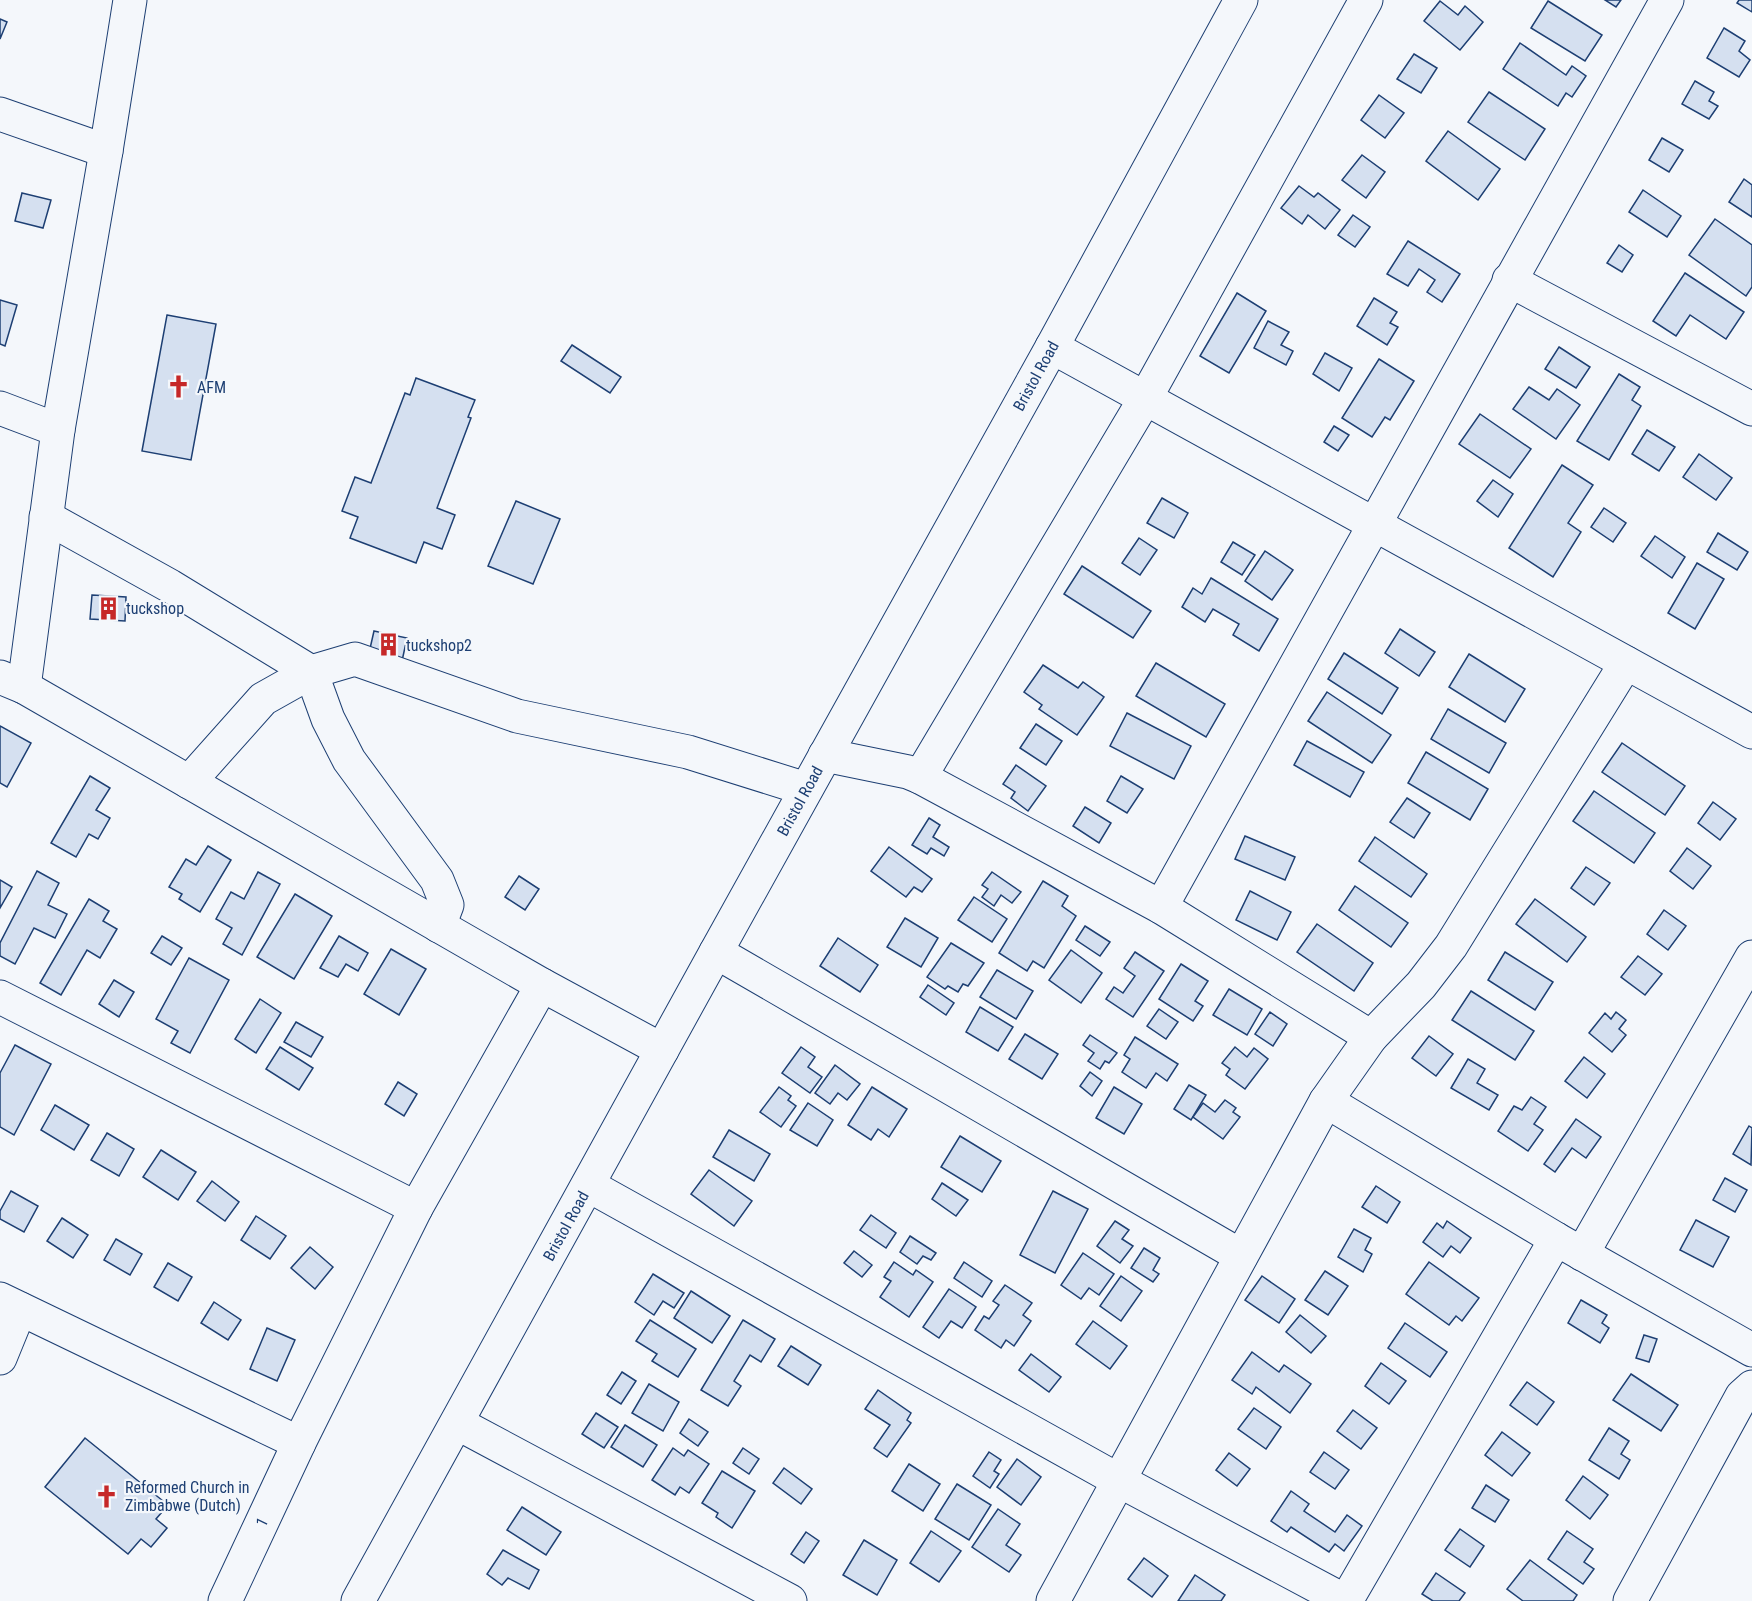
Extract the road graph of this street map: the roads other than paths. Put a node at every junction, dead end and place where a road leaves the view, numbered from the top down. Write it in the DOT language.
graph roads {
  1 [pos="130,0"];
  2 [pos="1241,0"];
  3 [pos="1366,0"];
  4 [pos="1666,0"];
  5 [pos="0,114"];
  6 [pos="106,152"];
  7 [pos="1509,280"];
  8 [pos="1052,347"];
  9 [pos="1146,397"];
  10 [pos="1749,400"];
  11 [pos="0,408"];
  12 [pos="58,430"];
  13 [pos="46,517"];
  14 [pos="1375,524"];
  15 [pos="1626,663"];
  16 [pos="311,672"];
  17 [pos="12,682"];
  18 [pos="1752,732"];
  19 [pos="825,755"];
  20 [pos="920,777"];
  21 [pos="189,782"];
  22 [pos="806,789"];
  23 [pos="1161,907"];
  24 [pos="439,926"];
  25 [pos="716,952"];
  26 [pos="1752,957"];
  27 [pos="542,985"];
  28 [pos="0,997"];
  29 [pos="1371,1037"];
  30 [pos="662,1050"];
  31 [pos="1326,1101"];
  32 [pos="588,1185"];
  33 [pos="416,1208"];
  34 [pos="1569,1246"];
  35 [pos="1241,1256"];
  36 [pos="10,1304"];
  37 [pos="1752,1350"];
  38 [pos="0,1358"];
  39 [pos="1752,1387"];
  40 [pos="457,1423"];
  41 [pos="299,1443"];
  42 [pos="1118,1480"];
  43 [pos="225,1601"];
  44 [pos="358,1601"];
  45 [pos="790,1601"];
  46 [pos="1053,1601"];
  47 [pos="1345,1601"];
  48 [pos="1630,1601"];
  1 -- 6 [label="street"];
  2 -- 8 [label="street, Bristol Road"];
  3 -- 9 [label="street"];
  4 -- 7 [label="street"];
  5 -- 6 [label="street"];
  6 -- 12 [label="street"];
  7 -- 10 [label="street"];
  7 -- 14 [label="street"];
  8 -- 9 [label="street"];
  8 -- 19 [label="street, Bristol Road"];
  9 -- 14 [label="street"];
  9 -- 20 [label="street"];
  11 -- 12 [label="street"];
  12 -- 13 [label="street"];
  13 -- 16 [label="street"];
  13 -- 17 [label="street"];
  14 -- 15 [label="street"];
  14 -- 23 [label="street"];
  15 -- 18 [label="street"];
  15 -- 29 [label="street"];
  16 -- 21 [label="street"];
  16 -- 22 [label="street"];
  16 -- 24 [label="street"];
  17 -- 21 [label="street"];
  19 -- 20 [label="street"];
  19 -- 22 [label="street, Bristol Road"];
  20 -- 23 [label="street"];
  21 -- 24 [label="street"];
  22 -- 25 [label="street, Bristol Road"];
  23 -- 29 [label="street"];
  24 -- 27 [label="street"];
  25 -- 30 [label="street, Bristol Road"];
  25 -- 35 [label="street"];
  26 -- 34 [label="street"];
  27 -- 30 [label="street"];
  27 -- 33 [label="street, 1"];
  28 -- 33 [label="street"];
  29 -- 31 [label="street"];
  30 -- 32 [label="street, Bristol Road"];
  31 -- 34 [label="street"];
  31 -- 35 [label="street"];
  32 -- 40 [label="street, Bristol Road"];
  32 -- 42 [label="street"];
  33 -- 41 [label="street, 1"];
  34 -- 37 [label="street"];
  34 -- 47 [label="street"];
  35 -- 42 [label="street"];
  36 -- 38 [label="street"];
  36 -- 41 [label="street"];
  39 -- 48 [label="street"];
  40 -- 44 [label="street, Bristol Road"];
  40 -- 45 [label="street"];
  41 -- 43 [label="street, 1"];
  42 -- 46 [label="street"];
  42 -- 47 [label="street"];
}
